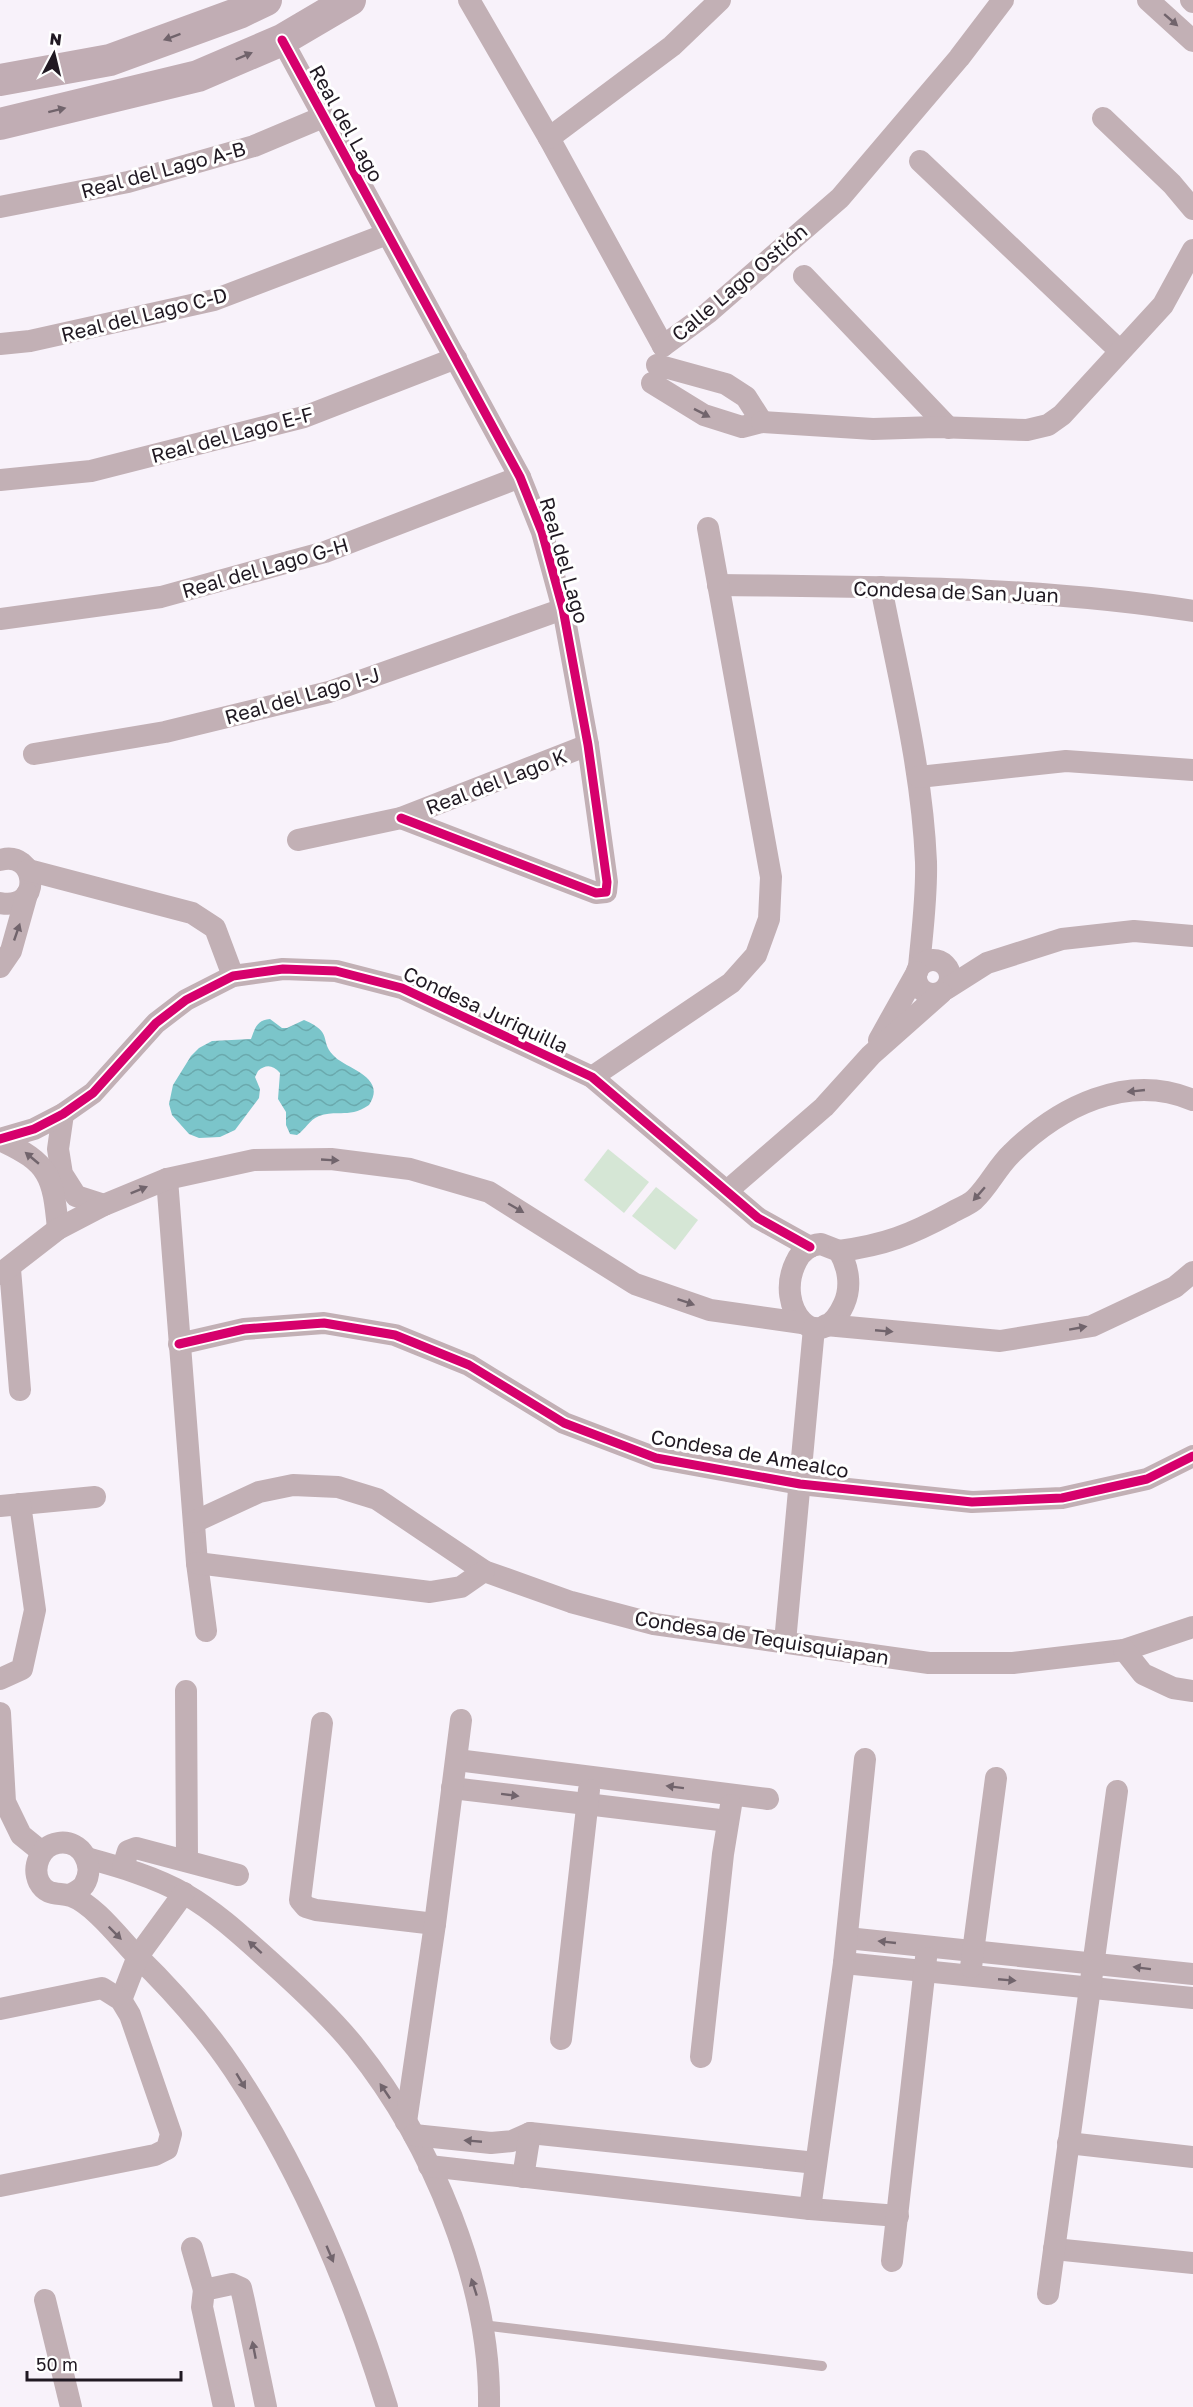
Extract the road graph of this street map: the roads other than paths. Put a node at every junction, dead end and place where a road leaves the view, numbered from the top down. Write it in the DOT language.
graph roads {
  1 [pos="350,0"];
  2 [pos="469,0"];
  3 [pos="720,0"];
  4 [pos="1003,0"];
  5 [pos="1148,0"];
  6 [pos="245,4"];
  7 [pos="282,40"];
  8 [pos="1193,41"];
  9 [pos="0,80"];
  10 [pos="322,117"];
  11 [pos="1103,118"];
  12 [pos="0,124"];
  13 [pos="549,138"];
  14 [pos="920,161"];
  15 [pos="0,207"];
  16 [pos="1193,209"];
  17 [pos="387,234"];
  18 [pos="1193,250"];
  19 [pos="804,276"];
  20 [pos="0,344"];
  21 [pos="1120,351"];
  22 [pos="456,358"];
  23 [pos="656,371"];
  24 [pos="762,422"];
  25 [pos="949,428"];
  26 [pos="520,477"];
  27 [pos="0,480"];
  28 [pos="708,528"];
  29 [pos="718,585"];
  30 [pos="881,587"];
  31 [pos="563,609"];
  32 [pos="1193,611"];
  33 [pos="0,619"];
  34 [pos="588,745"];
  35 [pos="34,754"];
  36 [pos="1193,770"];
  37 [pos="919,777"];
  38 [pos="401,818"];
  39 [pos="298,840"];
  40 [pos="2,857"];
  41 [pos="28,870"];
  42 [pos="27,894"];
  43 [pos="0,903"];
  44 [pos="1193,936"];
  45 [pos="987,963"];
  46 [pos="927,965"];
  47 [pos="0,967"];
  48 [pos="233,976"];
  49 [pos="944,991"];
  50 [pos="871,1055"];
  51 [pos="592,1077"];
  52 [pos="1193,1100"];
  53 [pos="63,1114"];
  54 [pos="0,1140"];
  55 [pos="167,1179"];
  56 [pos="727,1191"];
  57 [pos="104,1205"];
  58 [pos="58,1229"];
  59 [pos="810,1247"];
  60 [pos="839,1251"];
  61 [pos="5,1272"];
  62 [pos="1193,1272"];
  63 [pos="814,1326"];
  64 [pos="179,1344"];
  65 [pos="20,1390"];
  66 [pos="1193,1456"];
  67 [pos="800,1485"];
  68 [pos="95,1497"];
  69 [pos="10,1505"];
  70 [pos="194,1522"];
  71 [pos="197,1563"];
  72 [pos="484,1570"];
  73 [pos="1193,1627"];
  74 [pos="206,1631"];
  75 [pos="785,1642"];
  76 [pos="1124,1650"];
  77 [pos="0,1679"];
  78 [pos="186,1691"];
  79 [pos="1193,1691"];
  80 [pos="0,1713"];
  81 [pos="461,1720"];
  82 [pos="322,1723"];
  83 [pos="866,1759"];
  84 [pos="457,1760"];
  85 [pos="591,1776"];
  86 [pos="996,1778"];
  87 [pos="452,1788"];
  88 [pos="1117,1791"];
  89 [pos="733,1794"];
  90 [pos="768,1799"];
  91 [pos="587,1805"];
  92 [pos="728,1821"];
  93 [pos="6,1822"];
  94 [pos="42,1852"];
  95 [pos="87,1858"];
  96 [pos="187,1861"];
  97 [pos="123,1867"];
  98 [pos="238,1875"];
  99 [pos="184,1893"];
  100 [pos="70,1895"];
  101 [pos="435,1924"];
  102 [pos="847,1938"];
  103 [pos="928,1946"];
  104 [pos="973,1951"];
  105 [pos="138,1956"];
  106 [pos="1092,1962"];
  107 [pos="844,1964"];
  108 [pos="924,1972"];
  109 [pos="1193,1974"];
  110 [pos="969,1976"];
  111 [pos="1088,1987"];
  112 [pos="1193,1998"];
  113 [pos="121,2000"];
  114 [pos="0,2009"];
  115 [pos="561,2038"];
  116 [pos="701,2057"];
  117 [pos="410,2128"];
  118 [pos="530,2133"];
  119 [pos="1068,2143"];
  120 [pos="1193,2157"];
  121 [pos="816,2163"];
  122 [pos="429,2166"];
  123 [pos="524,2177"];
  124 [pos="0,2186"];
  125 [pos="810,2209"];
  126 [pos="898,2216"];
  127 [pos="192,2248"];
  128 [pos="1054,2249"];
  129 [pos="892,2261"];
  130 [pos="1193,2263"];
  131 [pos="204,2290"];
  132 [pos="1048,2294"];
  133 [pos="45,2300"];
  134 [pos="482,2325"];
  135 [pos="822,2366"];
  136 [pos="71,2407"];
  137 [pos="224,2407"];
  138 [pos="266,2407"];
  139 [pos="387,2407"];
  140 [pos="489,2407"];
  1 -- 7 [label="main road"];
  2 -- 13 [label="street, Calle Lago Ostión"];
  3 -- 13 [label="street"];
  4 -- 23 [label="street, Calle Lago Ostión"];
  5 -- 8 [label="street, one-way"];
  6 -- 9 [label="main road, one-way"];
  7 -- 10 [label="street, Real del Lago"];
  12 -- 7 [label="main road, one-way"];
  10 -- 15 [label="street, Real del Lago A-B"];
  10 -- 17 [label="street, Real del Lago"];
  11 -- 16 [label="street"];
  13 -- 23 [label="street, Calle Lago Ostión"];
  14 -- 21 [label="street"];
  17 -- 20 [label="street, Real del Lago C-D"];
  17 -- 22 [label="street, Real del Lago"];
  18 -- 21 [label="street"];
  19 -- 25 [label="street"];
  21 -- 25 [label="street"];
  22 -- 26 [label="street, Real del Lago"];
  22 -- 27 [label="street, Real del Lago E-F"];
  23 -- 24 [label="street"];
  23 -- 24 [label="street, one-way"];
  24 -- 25 [label="street"];
  26 -- 31 [label="street, Real del Lago"];
  26 -- 33 [label="street, Real del Lago G-H"];
  28 -- 29 [label="street"];
  29 -- 30 [label="street, Condesa de San Juan"];
  29 -- 51 [label="street"];
  30 -- 32 [label="street, Condesa de San Juan"];
  30 -- 37 [label="street"];
  31 -- 34 [label="street, Real del Lago"];
  31 -- 35 [label="street, Real del Lago I-J"];
  34 -- 38 [label="street, Real del Lago K"];
  34 -- 38 [label="street, Real del Lago"];
  36 -- 37 [label="street"];
  37 -- 46 [label="street"];
  38 -- 39 [label="street, Real del Lago K"];
  40 -- 41 [label="street"];
  41 -- 42 [label="street"];
  41 -- 48 [label="street"];
  42 -- 43 [label="street"];
  47 -- 42 [label="street, one-way"];
  44 -- 45 [label="street"];
  45 -- 46 [label="street"];
  45 -- 49 [label="street"];
  46 -- 49 [label="street"];
  46 -- 50 [label="street"];
  48 -- 51 [label="street, Condesa Juriquilla"];
  48 -- 53 [label="street, Condesa Juriquilla"];
  49 -- 50 [label="street"];
  50 -- 56 [label="street"];
  51 -- 56 [label="street, Condesa Juriquilla"];
  52 -- 60 [label="street, Condesa Juriquilla, one-way"];
  53 -- 54 [label="street, Condesa Juriquilla"];
  53 -- 57 [label="street"];
  58 -- 54 [label="street, one-way"];
  57 -- 55 [label="street, one-way"];
  55 -- 63 [label="street, one-way"];
  55 -- 64 [label="street"];
  56 -- 59 [label="street, Condesa Juriquilla"];
  57 -- 58 [label="street"];
  58 -- 61 [label="street"];
  59 -- 60 [label="street, Condesa Juriquilla"];
  59 -- 63 [label="street"];
  60 -- 63 [label="street"];
  61 -- 65 [label="street"];
  63 -- 62 [label="street, one-way"];
  63 -- 67 [label="street"];
  64 -- 67 [label="street, Condesa de Amealco"];
  64 -- 70 [label="street"];
  66 -- 67 [label="street, Condesa de Amealco"];
  67 -- 75 [label="street"];
  68 -- 69 [label="street"];
  69 -- 77 [label="street"];
  70 -- 71 [label="street"];
  70 -- 72 [label="street, Condesa de Tequisquiapan"];
  71 -- 72 [label="street"];
  71 -- 74 [label="street"];
  72 -- 75 [label="street, Condesa de Tequisquiapan"];
  73 -- 76 [label="street, Condesa de Tequisquiapan"];
  75 -- 76 [label="street, Condesa de Tequisquiapan"];
  76 -- 79 [label="street"];
  78 -- 96 [label="street"];
  80 -- 93 [label="street"];
  81 -- 84 [label="street"];
  82 -- 101 [label="street"];
  83 -- 102 [label="street"];
  84 -- 85 [label="street"];
  84 -- 87 [label="street"];
  89 -- 85 [label="street, one-way"];
  85 -- 91 [label="street"];
  86 -- 104 [label="street"];
  87 -- 91 [label="street, one-way"];
  87 -- 101 [label="street"];
  88 -- 106 [label="street"];
  89 -- 90 [label="street"];
  89 -- 92 [label="street"];
  91 -- 92 [label="street"];
  91 -- 115 [label="street"];
  92 -- 116 [label="street"];
  93 -- 94 [label="street"];
  94 -- 95 [label="street"];
  94 -- 100 [label="street"];
  95 -- 97 [label="street"];
  95 -- 100 [label="street"];
  96 -- 97 [label="street"];
  96 -- 98 [label="street"];
  97 -- 99 [label="street"];
  99 -- 105 [label="street"];
  117 -- 99 [label="street, one-way"];
  100 -- 105 [label="street, one-way"];
  101 -- 117 [label="street"];
  103 -- 102 [label="street, one-way"];
  102 -- 107 [label="street"];
  103 -- 104 [label="street"];
  103 -- 108 [label="street"];
  104 -- 106 [label="street"];
  104 -- 110 [label="street"];
  105 -- 113 [label="street"];
  105 -- 139 [label="street, one-way"];
  109 -- 106 [label="street, one-way"];
  106 -- 111 [label="street"];
  107 -- 108 [label="street"];
  107 -- 121 [label="street"];
  108 -- 110 [label="street"];
  108 -- 126 [label="street"];
  110 -- 111 [label="street, one-way"];
  111 -- 112 [label="street"];
  111 -- 119 [label="street"];
  113 -- 114 [label="street"];
  113 -- 124 [label="street"];
  118 -- 117 [label="street, one-way"];
  117 -- 122 [label="street"];
  118 -- 121 [label="street"];
  118 -- 123 [label="street"];
  119 -- 120 [label="street"];
  119 -- 128 [label="street"];
  121 -- 125 [label="street"];
  122 -- 123 [label="street"];
  134 -- 122 [label="street, one-way"];
  123 -- 125 [label="street"];
  125 -- 126 [label="street"];
  126 -- 129 [label="street"];
  127 -- 131 [label="street"];
  128 -- 130 [label="street"];
  128 -- 132 [label="street"];
  131 -- 137 [label="street"];
  138 -- 131 [label="street, one-way"];
  133 -- 136 [label="street"];
  134 -- 135 [label="lane"];
  134 -- 140 [label="street"];
}
